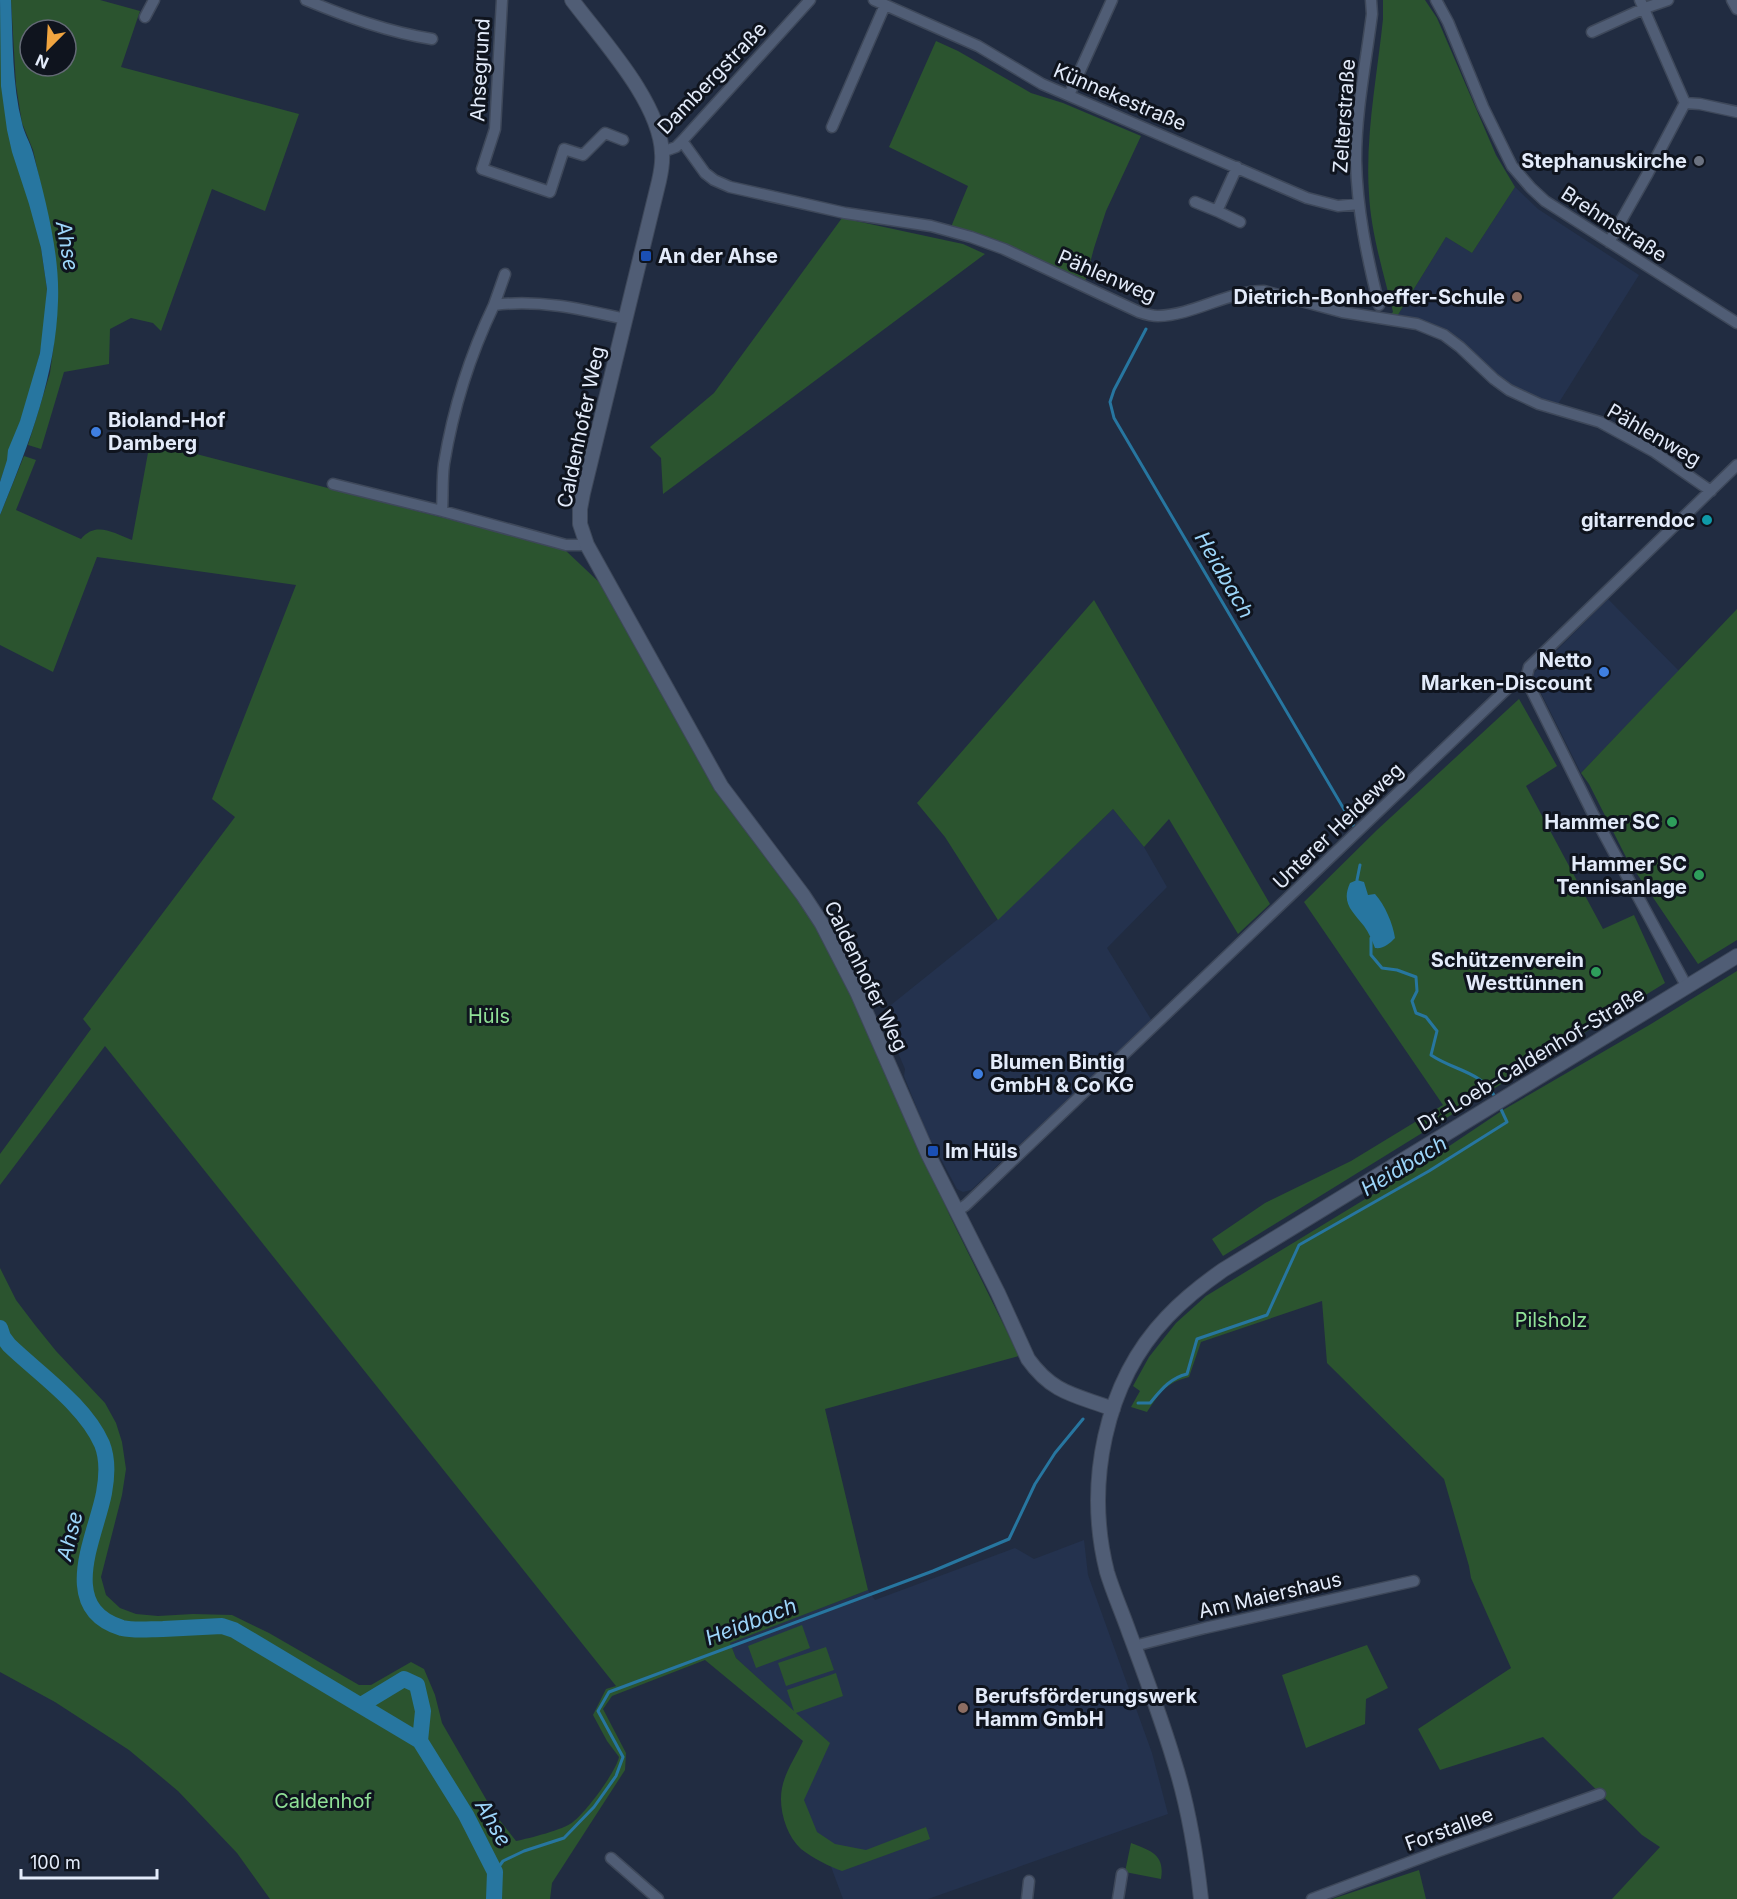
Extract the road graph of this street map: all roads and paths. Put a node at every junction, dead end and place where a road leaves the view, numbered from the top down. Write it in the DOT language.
graph roads {
  1 [pos="153,0"];
  2 [pos="306,0"];
  3 [pos="502,0"];
  4 [pos="572,0"];
  5 [pos="810,0"];
  6 [pos="874,0"];
  7 [pos="1112,0"];
  8 [pos="1371,0"];
  9 [pos="1436,0"];
  10 [pos="1668,0"];
  11 [pos="1732,0"];
  12 [pos="1642,4"];
  13 [pos="885,5"];
  14 [pos="1737,9"];
  15 [pos="145,17"];
  16 [pos="1592,32"];
  17 [pos="432,39"];
  18 [pos="1069,95"];
  19 [pos="1685,103"];
  20 [pos="1737,112"];
  21 [pos="832,127"];
  22 [pos="623,140"];
  23 [pos="682,141"];
  24 [pos="662,152"];
  25 [pos="1237,166"];
  26 [pos="1195,202"];
  27 [pos="1359,204"];
  28 [pos="1217,211"];
  29 [pos="1240,222"];
  30 [pos="1609,242"];
  31 [pos="505,274"];
  32 [pos="494,305"];
  33 [pos="1379,305"];
  34 [pos="625,319"];
  35 [pos="1737,323"];
  36 [pos="1737,465"];
  37 [pos="333,484"];
  38 [pos="1711,491"];
  39 [pos="442,511"];
  40 [pos="586,545"];
  41 [pos="1526,679"];
  42 [pos="1737,956"];
  43 [pos="1687,987"];
  44 [pos="957,1210"];
  45 [pos="1113,1409"];
  46 [pos="1414,1581"];
  47 [pos="1134,1646"];
  48 [pos="1600,1794"];
  49 [pos="611,1858"];
  50 [pos="1122,1874"];
  51 [pos="1029,1881"];
  52 [pos="658,1899"];
  53 [pos="1027,1899"];
  54 [pos="1118,1899"];
  55 [pos="1201,1899"];
  56 [pos="1312,1899"];
  1 -- 15 [label="street"];
  2 -- 17 [label="street"];
  3 -- 22 [label="street, Ahsegrund"];
  4 -- 24 [label="main road, Caldenhofer Weg"];
  5 -- 23 [label="street, Dambergstraße"];
  6 -- 13 [label="street, Künnekestraße"];
  7 -- 18 [label="street"];
  8 -- 27 [label="street, Zelterstraße"];
  9 -- 30 [label="street, Brehmstraße"];
  10 -- 12 [label="street"];
  11 -- 14 [label="street"];
  12 -- 16 [label="street"];
  12 -- 19 [label="street"];
  13 -- 18 [label="street, Künnekestraße"];
  13 -- 21 [label="street"];
  18 -- 25 [label="street, Künnekestraße"];
  19 -- 20 [label="street"];
  19 -- 30 [label="street"];
  23 -- 24 [label="street, Dambergstraße"];
  23 -- 38 [label="street, Pählenweg"];
  24 -- 34 [label="main road, Caldenhofer Weg"];
  25 -- 27 [label="street, Künnekestraße"];
  25 -- 28 [label="street"];
  26 -- 28 [label="street"];
  27 -- 33 [label="street, Zelterstraße"];
  28 -- 29 [label="street"];
  30 -- 35 [label="street, Brehmstraße"];
  31 -- 32 [label="street"];
  32 -- 34 [label="street"];
  32 -- 39 [label="street"];
  34 -- 40 [label="main road, Caldenhofer Weg"];
  36 -- 38 [label="street, Unterer Heideweg"];
  37 -- 39 [label="street"];
  38 -- 41 [label="street, Unterer Heideweg"];
  39 -- 40 [label="street"];
  40 -- 44 [label="main road, Caldenhofer Weg"];
  41 -- 43 [label="street"];
  41 -- 44 [label="street, Unterer Heideweg"];
  42 -- 43 [label="main road, Dr.-Loeb-Caldenhof-Straße"];
  43 -- 45 [label="main road, Dr.-Loeb-Caldenhof-Straße"];
  44 -- 45 [label="main road, Caldenhofer Weg"];
  45 -- 47 [label="main road"];
  46 -- 47 [label="street, Am Maiershaus"];
  47 -- 55 [label="main road"];
  48 -- 56 [label="street, Forstallee"];
  49 -- 52 [label="street"];
  50 -- 54 [label="street"];
  51 -- 53 [label="street"];
}
